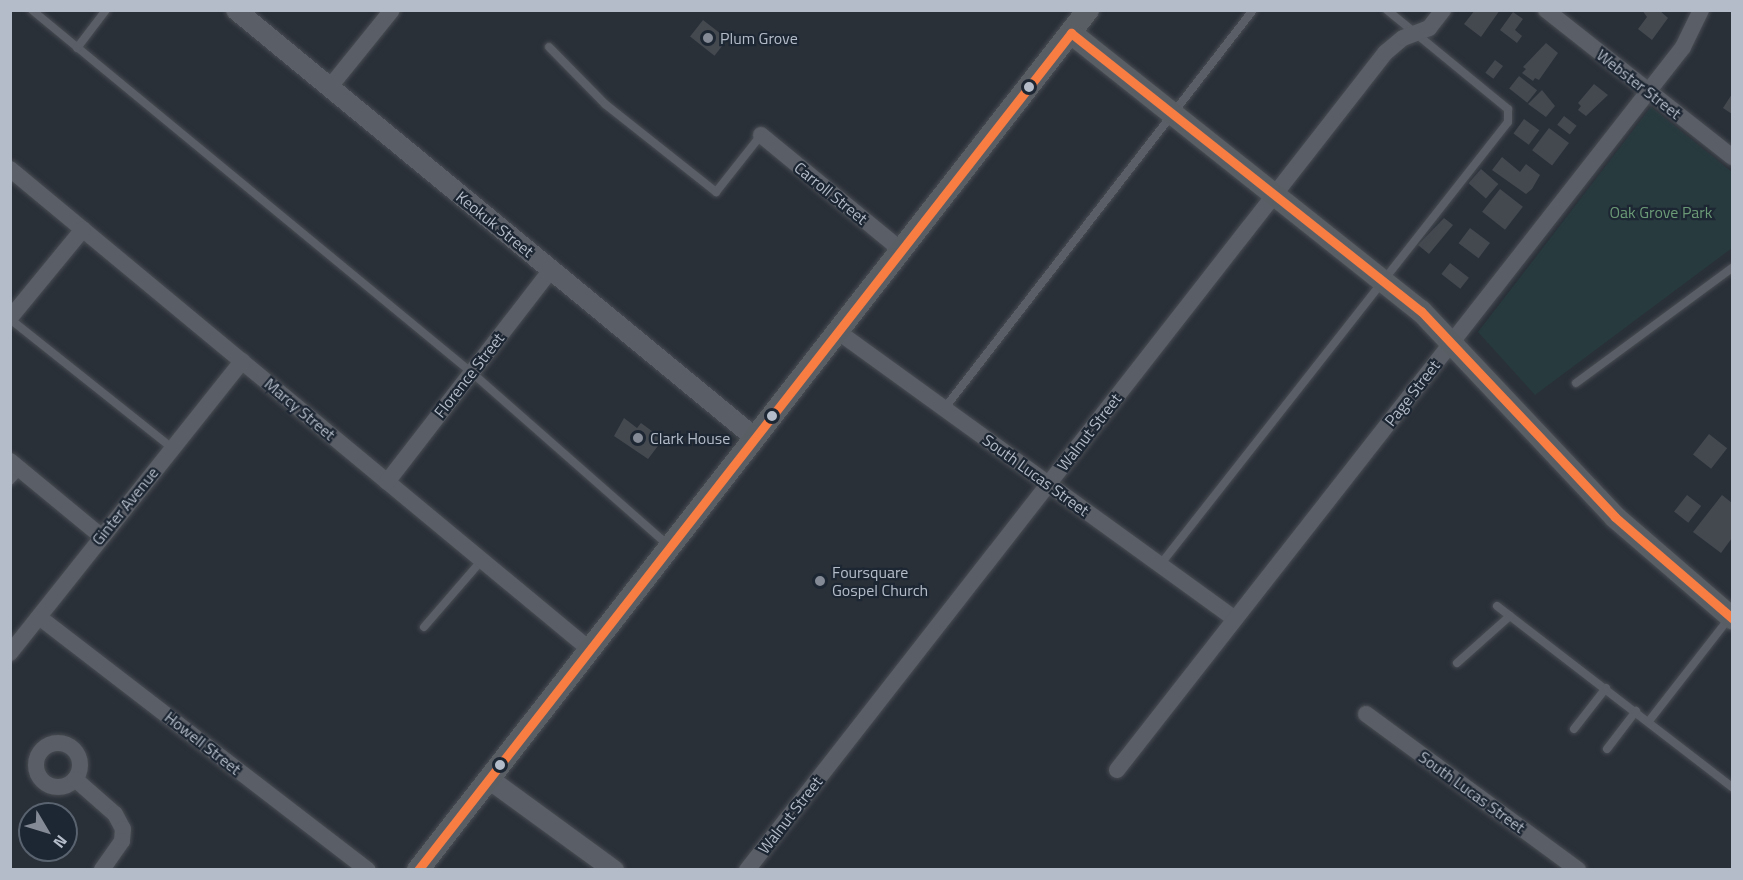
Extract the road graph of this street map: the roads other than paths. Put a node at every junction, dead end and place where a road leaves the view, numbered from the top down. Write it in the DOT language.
graph roads {
  1 [pos="32,10"];
  2 [pos="106,10"];
  3 [pos="236,10"];
  4 [pos="392,10"];
  5 [pos="1088,10"];
  6 [pos="1253,10"];
  7 [pos="1387,10"];
  8 [pos="1443,10"];
  9 [pos="1546,10"];
  10 [pos="1701,10"];
  11 [pos="1071,33"];
  12 [pos="1416,34"];
  13 [pos="549,47"];
  14 [pos="77,48"];
  15 [pos="328,88"];
  16 [pos="1647,90"];
  17 [pos="1173,114"];
  18 [pos="761,135"];
  19 [pos="1732,157"];
  20 [pos="10,169"];
  21 [pos="1274,195"];
  22 [pos="83,229"];
  23 [pos="901,250"];
  24 [pos="1732,268"];
  25 [pos="551,270"];
  26 [pos="1383,281"];
  27 [pos="10,319"];
  28 [pos="837,331"];
  29 [pos="1452,342"];
  30 [pos="242,361"];
  31 [pos="471,372"];
  32 [pos="1576,383"];
  33 [pos="944,409"];
  34 [pos="754,437"];
  35 [pos="172,448"];
  36 [pos="14,470"];
  37 [pos="387,482"];
  38 [pos="1048,484"];
  39 [pos="101,536"];
  40 [pos="669,546"];
  41 [pos="482,561"];
  42 [pos="1160,565"];
  43 [pos="1497,606"];
  44 [pos="1510,616"];
  45 [pos="39,617"];
  46 [pos="1732,617"];
  47 [pos="1235,619"];
  48 [pos="424,627"];
  49 [pos="589,650"];
  50 [pos="10,653"];
  51 [pos="1457,663"];
  52 [pos="1606,688"];
  53 [pos="1636,711"];
  54 [pos="1366,714"];
  55 [pos="1649,721"];
  56 [pos="1574,729"];
  57 [pos="1607,749"];
  58 [pos="1117,770"];
  59 [pos="75,779"];
  60 [pos="489,779"];
  61 [pos="1732,787"];
  62 [pos="102,870"];
  63 [pos="368,870"];
  64 [pos="418,870"];
  65 [pos="614,870"];
  66 [pos="747,870"];
  67 [pos="1578,870"];
  1 -- 14 [label="lane"];
  2 -- 14 [label="lane"];
  3 -- 15 [label="street, Keokuk Street"];
  4 -- 15 [label="street"];
  5 -- 11 [label="main road"];
  6 -- 17 [label="lane"];
  7 -- 12 [label="lane"];
  8 -- 12 [label="street, Walnut Street"];
  9 -- 16 [label="street, Webster Street"];
  10 -- 16 [label="street, Page Street"];
  11 -- 17 [label="main road"];
  11 -- 23 [label="main road"];
  12 -- 21 [label="street, Walnut Street"];
  12 -- 26 [label="lane"];
  13 -- 18 [label="lane"];
  14 -- 31 [label="lane"];
  15 -- 25 [label="street, Keokuk Street"];
  16 -- 19 [label="street, Webster Street"];
  16 -- 29 [label="street, Page Street"];
  17 -- 21 [label="main road"];
  17 -- 33 [label="lane"];
  18 -- 23 [label="street, Carroll Street"];
  20 -- 22 [label="street, Marcy Street"];
  21 -- 26 [label="main road"];
  21 -- 38 [label="street, Walnut Street"];
  22 -- 27 [label="street"];
  22 -- 30 [label="street, Marcy Street"];
  23 -- 28 [label="main road"];
  24 -- 32 [label="lane"];
  25 -- 31 [label="street, Florence Street"];
  25 -- 34 [label="street, Keokuk Street"];
  26 -- 29 [label="main road"];
  26 -- 42 [label="lane"];
  27 -- 35 [label="lane"];
  28 -- 33 [label="street, South Lucas Street"];
  28 -- 34 [label="main road"];
  29 -- 46 [label="main road"];
  29 -- 47 [label="street, Page Street"];
  30 -- 35 [label="street, Ginter Avenue"];
  30 -- 37 [label="street, Marcy Street"];
  31 -- 37 [label="street, Florence Street"];
  31 -- 40 [label="lane"];
  33 -- 38 [label="street, South Lucas Street"];
  34 -- 40 [label="main road"];
  35 -- 39 [label="street, Ginter Avenue"];
  36 -- 39 [label="street"];
  37 -- 41 [label="street, Marcy Street"];
  38 -- 42 [label="street, South Lucas Street"];
  38 -- 66 [label="street, Walnut Street"];
  39 -- 45 [label="street, Ginter Avenue"];
  40 -- 49 [label="main road"];
  41 -- 48 [label="lane"];
  41 -- 49 [label="street, Marcy Street"];
  42 -- 47 [label="street, South Lucas Street"];
  43 -- 44 [label="lane"];
  44 -- 51 [label="lane"];
  44 -- 52 [label="lane"];
  45 -- 50 [label="street, Ginter Avenue"];
  45 -- 63 [label="street, Howell Street"];
  46 -- 55 [label="lane"];
  47 -- 58 [label="street, Page Street"];
  49 -- 60 [label="main road"];
  52 -- 53 [label="lane"];
  52 -- 56 [label="lane"];
  53 -- 55 [label="lane"];
  53 -- 57 [label="lane"];
  54 -- 67 [label="street, South Lucas Street"];
  55 -- 61 [label="lane"];
  59 -- 62 [label="street"];
  60 -- 64 [label="main road"];
  60 -- 65 [label="street"];
}
